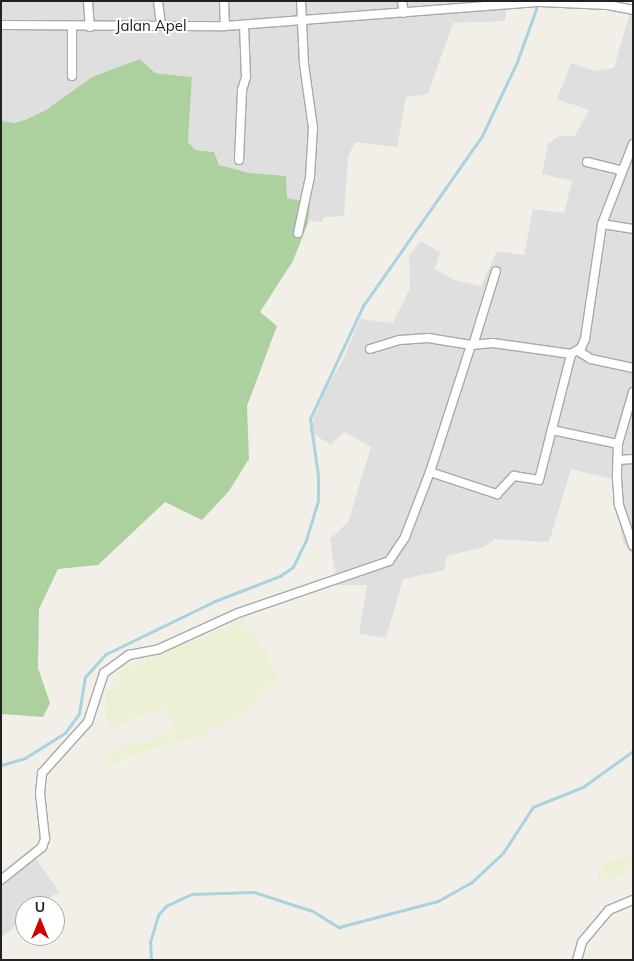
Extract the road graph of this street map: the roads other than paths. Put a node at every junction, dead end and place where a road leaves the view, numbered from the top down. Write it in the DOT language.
graph roads {
  1 [pos="88,1"];
  2 [pos="158,1"];
  3 [pos="224,1"];
  4 [pos="301,1"];
  5 [pos="402,1"];
  6 [pos="633,10"];
  7 [pos="404,12"];
  8 [pos="302,20"];
  9 [pos="244,24"];
  10 [pos="1,25"];
  11 [pos="72,26"];
  12 [pos="161,26"];
  13 [pos="226,26"];
  14 [pos="90,27"];
  15 [pos="72,76"];
  16 [pos="633,144"];
  17 [pos="239,160"];
  18 [pos="587,162"];
  19 [pos="622,171"];
  20 [pos="602,224"];
  21 [pos="633,229"];
  22 [pos="298,233"];
  23 [pos="496,272"];
  24 [pos="472,343"];
  25 [pos="370,349"];
  26 [pos="575,352"];
  27 [pos="633,368"];
  28 [pos="633,392"];
  29 [pos="552,430"];
  30 [pos="618,444"];
  31 [pos="633,459"];
  32 [pos="618,460"];
  33 [pos="430,472"];
  34 [pos="633,546"];
  35 [pos="1,880"];
  36 [pos="633,900"];
  37 [pos="577,960"];
  1 -- 14 [label="street"];
  2 -- 12 [label="street"];
  3 -- 13 [label="street"];
  4 -- 8 [label="street"];
  5 -- 7 [label="street"];
  6 -- 7 [label="street, Jalan Apel"];
  7 -- 8 [label="street, Jalan Apel"];
  8 -- 9 [label="street, Jalan Apel"];
  8 -- 22 [label="street"];
  9 -- 13 [label="street, Jalan Apel"];
  9 -- 17 [label="street"];
  10 -- 11 [label="street, Jalan Apel"];
  11 -- 14 [label="street, Jalan Apel"];
  11 -- 15 [label="street"];
  12 -- 13 [label="street, Jalan Apel"];
  12 -- 14 [label="street, Jalan Apel"];
  16 -- 19 [label="street"];
  18 -- 19 [label="street"];
  19 -- 20 [label="street"];
  20 -- 21 [label="street"];
  20 -- 26 [label="street"];
  23 -- 24 [label="street"];
  24 -- 25 [label="street"];
  24 -- 26 [label="street"];
  24 -- 33 [label="street"];
  26 -- 27 [label="street"];
  26 -- 29 [label="street"];
  28 -- 30 [label="street"];
  29 -- 30 [label="street"];
  29 -- 33 [label="street"];
  30 -- 32 [label="street"];
  31 -- 32 [label="street"];
  32 -- 34 [label="street"];
  33 -- 35 [label="street"];
  36 -- 37 [label="street"];
}
